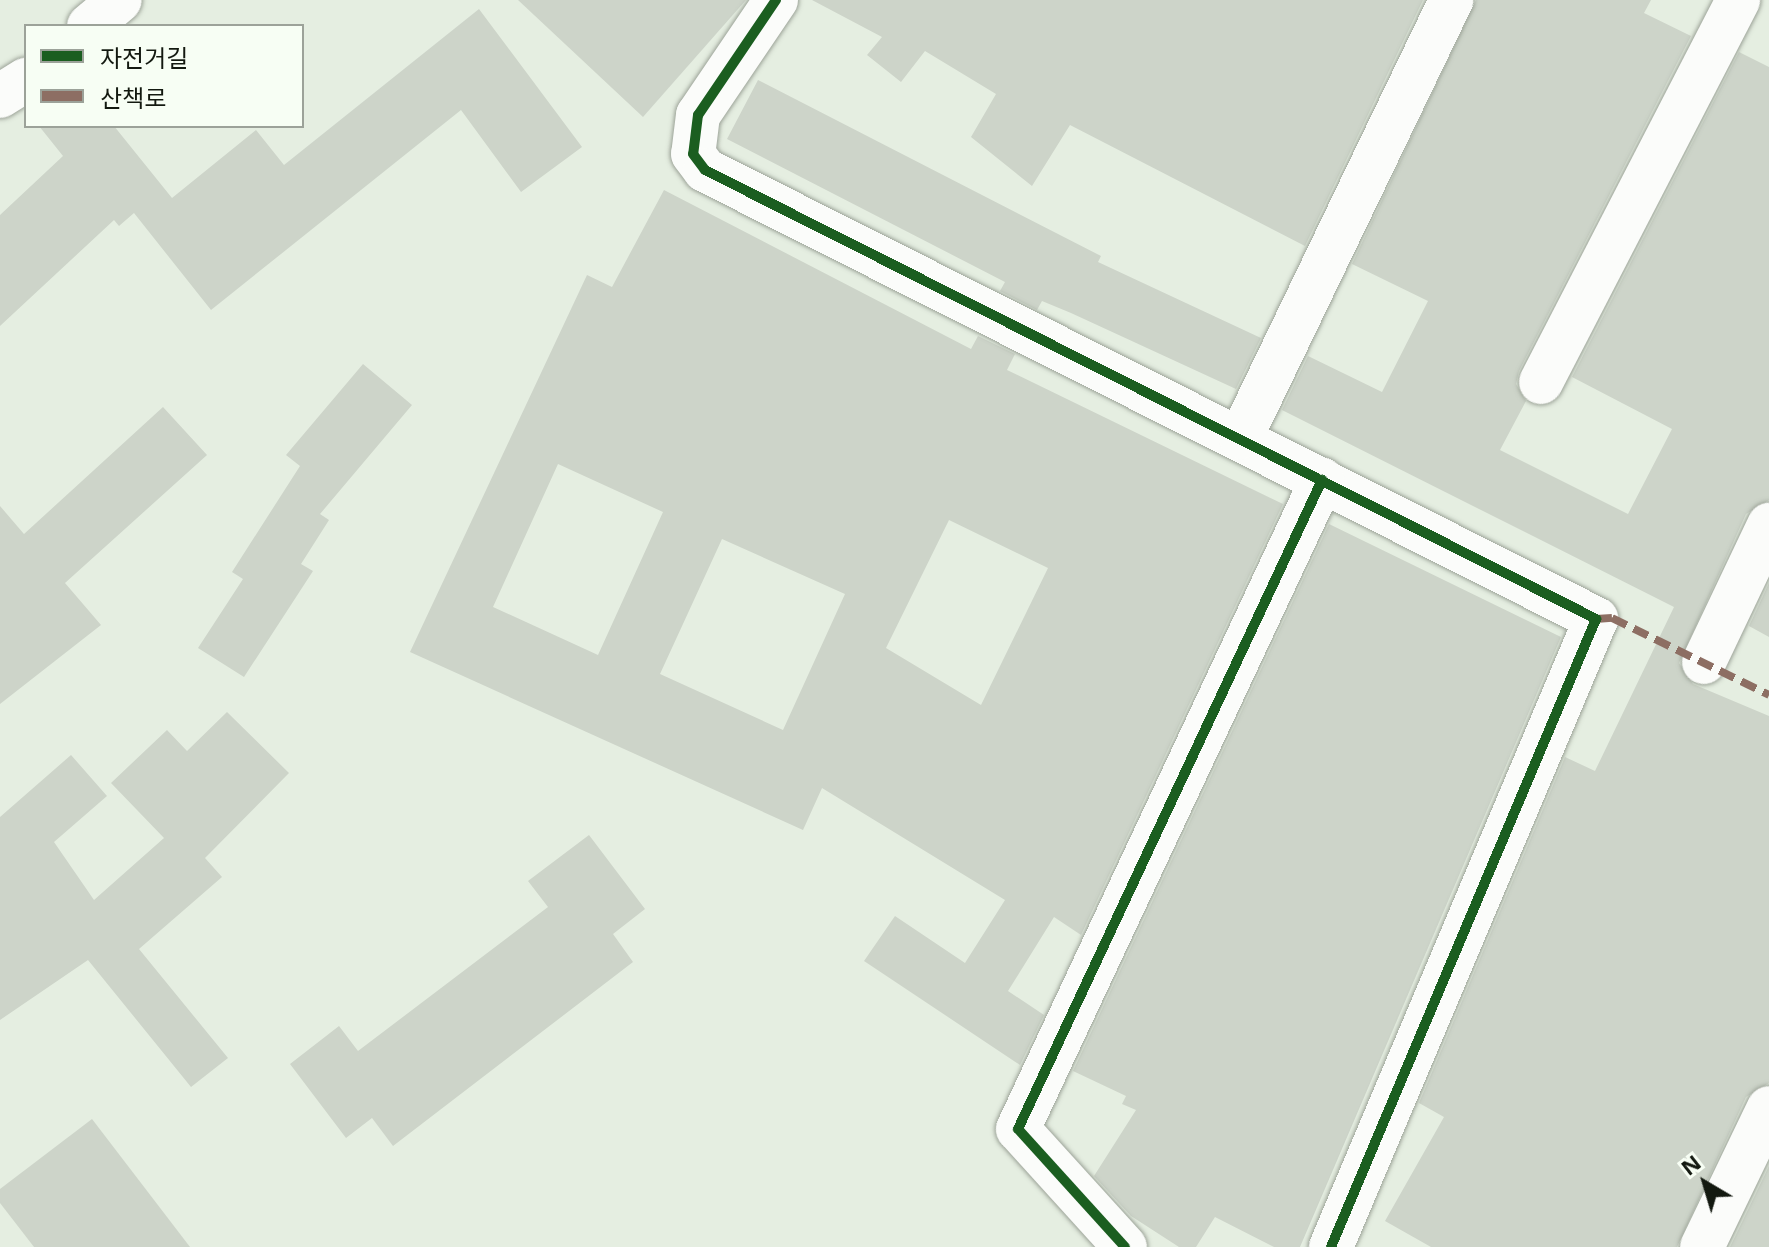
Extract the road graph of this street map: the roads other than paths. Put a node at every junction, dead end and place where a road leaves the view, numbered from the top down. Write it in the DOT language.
graph roads {
  1 [pos="120,0"];
  2 [pos="776,0"];
  3 [pos="1451,0"];
  4 [pos="1738,0"];
  5 [pos="91,24"];
  6 [pos="24,81"];
  7 [pos="0,96"];
  8 [pos="1541,382"];
  9 [pos="1241,437"];
  10 [pos="1322,480"];
  11 [pos="1769,525"];
  12 [pos="1704,662"];
  13 [pos="1769,1108"];
  14 [pos="1125,1247"];
  15 [pos="1331,1247"];
  16 [pos="1702,1247"];
  1 -- 5 [label="street"];
  2 -- 9 [label="street"];
  3 -- 9 [label="street"];
  4 -- 8 [label="street"];
  6 -- 7 [label="street"];
  9 -- 10 [label="street"];
  10 -- 14 [label="street"];
  10 -- 15 [label="street"];
  11 -- 12 [label="street"];
  13 -- 16 [label="street"];
}
